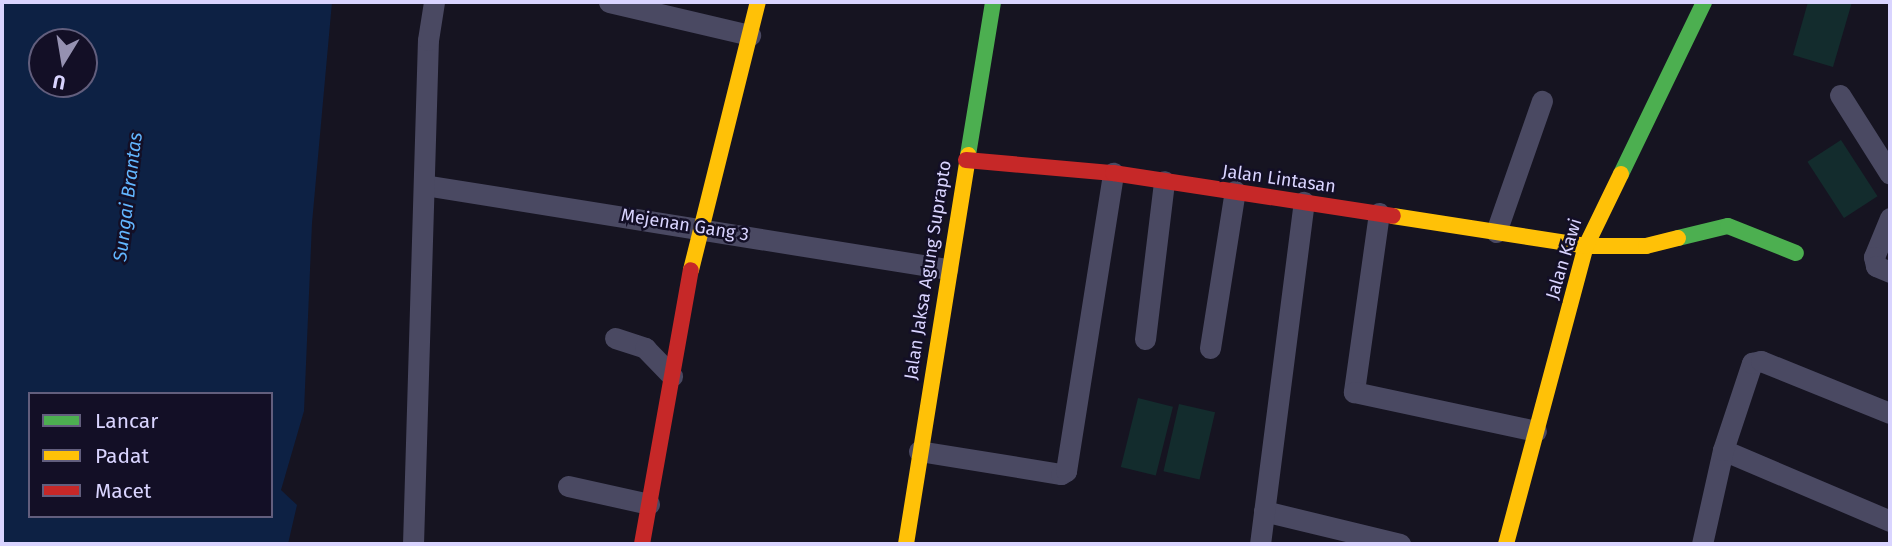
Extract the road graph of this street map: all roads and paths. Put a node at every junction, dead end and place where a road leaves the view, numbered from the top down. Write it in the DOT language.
graph roads {
  1 [pos="434,2"];
  2 [pos="609,2"];
  3 [pos="758,2"];
  4 [pos="993,2"];
  5 [pos="1704,2"];
  6 [pos="750,34"];
  7 [pos="1840,95"];
  8 [pos="1542,101"];
  9 [pos="966,160"];
  10 [pos="1113,173"];
  11 [pos="1890,174"];
  12 [pos="1164,181"];
  13 [pos="424,185"];
  14 [pos="1235,191"];
  15 [pos="1304,202"];
  16 [pos="1379,213"];
  17 [pos="1890,218"];
  18 [pos="699,227"];
  19 [pos="1496,232"];
  20 [pos="1586,246"];
  21 [pos="1796,253"];
  22 [pos="947,270"];
  23 [pos="1890,272"];
  24 [pos="615,338"];
  25 [pos="1145,339"];
  26 [pos="1210,348"];
  27 [pos="672,376"];
  28 [pos="1890,413"];
  29 [pos="1536,431"];
  30 [pos="919,450"];
  31 [pos="1724,450"];
  32 [pos="568,486"];
  33 [pos="649,504"];
  34 [pos="1264,511"];
  35 [pos="1890,521"];
  36 [pos="1710,542"];
  37 [pos="413,544"];
  38 [pos="642,544"];
  39 [pos="906,544"];
  40 [pos="1261,544"];
  41 [pos="1399,544"];
  42 [pos="1506,544"];
  1 -- 13 [label="street"];
  2 -- 6 [label="street"];
  3 -- 6 [label="street"];
  4 -- 9 [label="street, Jalan Jaksa Agung Suprapto"];
  5 -- 20 [label="street, Jalan Kawi"];
  6 -- 18 [label="street"];
  7 -- 11 [label="street"];
  8 -- 19 [label="street"];
  9 -- 10 [label="street, Jalan Lintasan"];
  9 -- 22 [label="street, Jalan Jaksa Agung Suprapto"];
  10 -- 12 [label="street, Jalan Lintasan"];
  10 -- 30 [label="street"];
  12 -- 14 [label="street, Jalan Lintasan"];
  12 -- 25 [label="street"];
  13 -- 18 [label="street, Mejenan Gang 3"];
  13 -- 37 [label="street"];
  14 -- 15 [label="street, Jalan Lintasan"];
  14 -- 26 [label="street"];
  15 -- 16 [label="street, Jalan Lintasan"];
  15 -- 34 [label="street"];
  16 -- 19 [label="street, Jalan Lintasan"];
  16 -- 29 [label="street"];
  17 -- 23 [label="street"];
  18 -- 22 [label="street, Mejenan Gang 3"];
  18 -- 27 [label="street"];
  19 -- 20 [label="street, Jalan Lintasan"];
  20 -- 21 [label="street, Jalan Lintasan"];
  20 -- 29 [label="street, Jalan Kawi"];
  22 -- 30 [label="street, Jalan Jaksa Agung Suprapto"];
  24 -- 27 [label="street"];
  27 -- 33 [label="street"];
  28 -- 31 [label="street"];
  29 -- 42 [label="street, Jalan Kawi"];
  30 -- 39 [label="street, Jalan Jaksa Agung Suprapto"];
  31 -- 35 [label="street"];
  31 -- 36 [label="street"];
  32 -- 33 [label="street"];
  33 -- 38 [label="street"];
  34 -- 40 [label="street"];
  34 -- 41 [label="street"];
}
